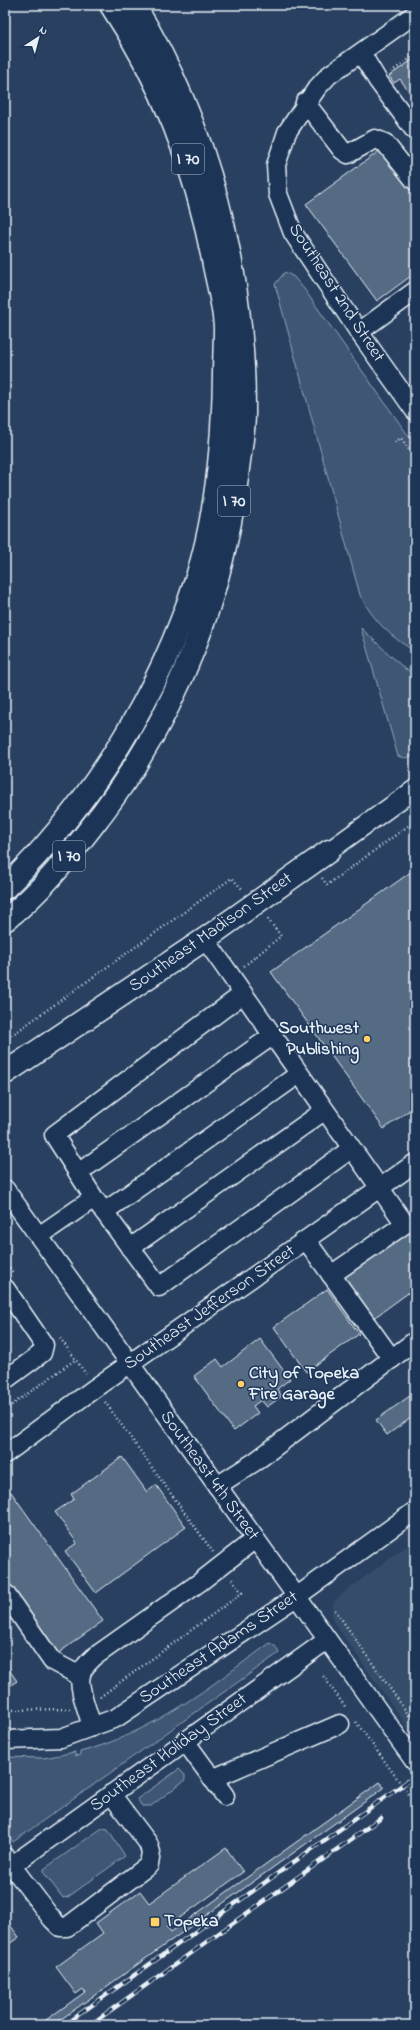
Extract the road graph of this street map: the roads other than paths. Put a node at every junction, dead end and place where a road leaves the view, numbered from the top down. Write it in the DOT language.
graph roads {
  1 [pos="111,5"];
  2 [pos="134,5"];
  3 [pos="415,14"];
  4 [pos="361,53"];
  5 [pos="306,102"];
  6 [pos="415,131"];
  7 [pos="415,182"];
  8 [pos="415,291"];
  9 [pos="232,324"];
  10 [pos="359,332"];
  11 [pos="412,402"];
  12 [pos="415,789"];
  13 [pos="329,851"];
  14 [pos="5,888"];
  15 [pos="5,920"];
  16 [pos="205,939"];
  17 [pos="243,994"];
  18 [pos="272,1036"];
  19 [pos="5,1073"];
  20 [pos="299,1074"];
  21 [pos="324,1111"];
  22 [pos="351,1149"];
  23 [pos="415,1163"];
  24 [pos="78,1173"];
  25 [pos="5,1189"];
  26 [pos="379,1189"];
  27 [pos="99,1205"];
  28 [pos="11,1211"];
  29 [pos="39,1236"];
  30 [pos="306,1240"];
  31 [pos="130,1248"];
  32 [pos="331,1275"];
  33 [pos="12,1284"];
  34 [pos="415,1342"];
  35 [pos="392,1359"];
  36 [pos="129,1364"];
  37 [pos="5,1380"];
  38 [pos="5,1454"];
  39 [pos="217,1486"];
  40 [pos="415,1511"];
  41 [pos="255,1539"];
  42 [pos="5,1593"];
  43 [pos="296,1597"];
  44 [pos="327,1640"];
  45 [pos="80,1676"];
  46 [pos="347,1717"];
  47 [pos="92,1727"];
  48 [pos="5,1740"];
  49 [pos="185,1741"];
  50 [pos="415,1762"];
  51 [pos="212,1779"];
  52 [pos="111,1794"];
  53 [pos="225,1796"];
  54 [pos="8,1862"];
  1 -- 9 [label="main road, I 70"];
  2 -- 9 [label="main road, I 70"];
  3 -- 4 [label="street, Southeast 2nd Street"];
  4 -- 5 [label="street, Southeast 2nd Street"];
  4 -- 6 [label="street"];
  5 -- 7 [label="street"];
  5 -- 10 [label="street, Southeast 2nd Street"];
  8 -- 10 [label="street"];
  9 -- 14 [label="main road, I 70"];
  9 -- 15 [label="main road, I 70"];
  10 -- 11 [label="street, Southeast 2nd Street"];
  12 -- 13 [label="street, Southeast Madison Street"];
  13 -- 16 [label="main road, Southeast Madison Street"];
  16 -- 17 [label="street"];
  16 -- 19 [label="main road, Southeast Madison Street"];
  17 -- 18 [label="street"];
  17 -- 24 [label="street"];
  18 -- 20 [label="street"];
  18 -- 24 [label="street"];
  20 -- 21 [label="street"];
  20 -- 27 [label="street"];
  21 -- 22 [label="street"];
  21 -- 31 [label="street"];
  22 -- 26 [label="street"];
  22 -- 31 [label="street"];
  23 -- 26 [label="street, Southeast Jefferson Street"];
  24 -- 27 [label="street"];
  25 -- 28 [label="street, Southeast 4th Street"];
  26 -- 30 [label="street, Southeast Jefferson Street"];
  26 -- 32 [label="street"];
  27 -- 29 [label="street"];
  27 -- 31 [label="street"];
  28 -- 29 [label="street, Southeast 4th Street"];
  29 -- 36 [label="street, Southeast 4th Street"];
  30 -- 32 [label="street"];
  30 -- 36 [label="street, Southeast Jefferson Street"];
  32 -- 35 [label="street"];
  33 -- 37 [label="street"];
  34 -- 35 [label="street"];
  35 -- 39 [label="street"];
  36 -- 38 [label="street, Southeast Jefferson Street"];
  36 -- 39 [label="street, Southeast 4th Street"];
  39 -- 41 [label="street, Southeast 4th Street"];
  40 -- 43 [label="street, Southeast Adams Street"];
  41 -- 43 [label="street, Southeast 4th Street"];
  41 -- 45 [label="street"];
  42 -- 45 [label="street"];
  43 -- 44 [label="street, Southeast 4th Street"];
  43 -- 47 [label="street, Southeast Adams Street"];
  44 -- 49 [label="street, Southeast Holiday Street"];
  44 -- 50 [label="street, Southeast 4th Street"];
  45 -- 47 [label="street"];
  46 -- 51 [label="street"];
  47 -- 48 [label="street, Southeast Adams Street"];
  49 -- 51 [label="street"];
  49 -- 52 [label="street, Southeast Holiday Street"];
  51 -- 53 [label="street"];
  52 -- 54 [label="street, Southeast Holiday Street"];
  52 -- 54 [label="street"];
}
